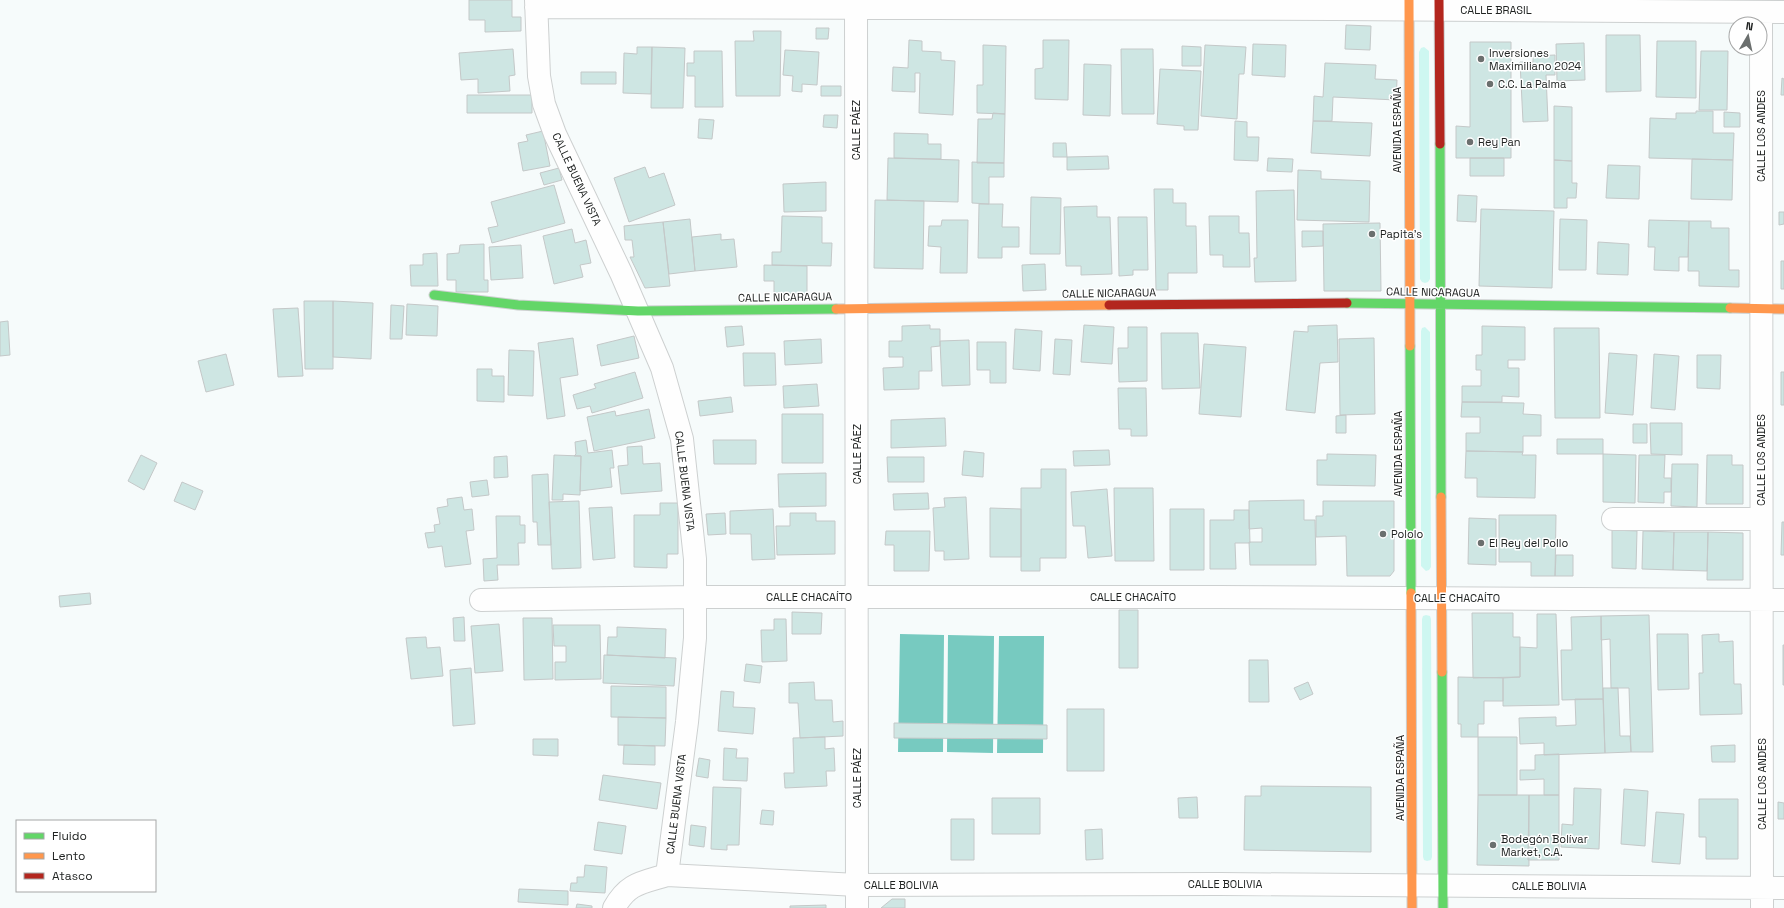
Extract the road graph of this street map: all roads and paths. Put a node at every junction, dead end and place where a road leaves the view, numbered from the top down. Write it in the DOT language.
graph roads {
  1 [pos="536,4"];
  2 [pos="856,4"];
  3 [pos="1409,5"];
  4 [pos="1439,5"];
  5 [pos="1761,12"];
  6 [pos="1784,12"];
  7 [pos="434,295"];
  8 [pos="1410,304"];
  9 [pos="1440,304"];
  10 [pos="856,308"];
  11 [pos="1761,308"];
  12 [pos="1784,308"];
  13 [pos="638,310"];
  14 [pos="1613,518"];
  15 [pos="1761,519"];
  16 [pos="696,597"];
  17 [pos="857,597"];
  18 [pos="1411,598"];
  19 [pos="1442,598"];
  20 [pos="481,600"];
  21 [pos="1762,600"];
  22 [pos="1784,600"];
  23 [pos="667,875"];
  24 [pos="857,885"];
  25 [pos="1412,885"];
  26 [pos="1443,885"];
  27 [pos="1784,888"];
  28 [pos="1762,898"];
  29 [pos="614,908"];
  30 [pos="857,908"];
  31 [pos="1412,908"];
  32 [pos="1443,908"];
  1 -- 2 [label="street, CALLE BRASIL"];
  1 -- 13 [label="street, CALLE BUENA VISTA"];
  2 -- 3 [label="street, CALLE BRASIL"];
  2 -- 10 [label="street, CALLE PÁEZ"];
  3 -- 4 [label="street, CALLE BRASIL"];
  3 -- 8 [label="main road, AVENIDA ESPAÑA"];
  4 -- 5 [label="street, CALLE BRASIL"];
  4 -- 9 [label="main road"];
  5 -- 6 [label="street, CALLE BRASIL"];
  5 -- 11 [label="street, CALLE LOS ANDES"];
  7 -- 13 [label="main road, CALLE NICARAGUA"];
  8 -- 9 [label="main road, CALLE NICARAGUA"];
  8 -- 10 [label="main road, CALLE NICARAGUA"];
  8 -- 18 [label="main road, AVENIDA ESPAÑA"];
  9 -- 11 [label="main road, CALLE NICARAGUA"];
  9 -- 19 [label="main road"];
  10 -- 13 [label="main road, CALLE NICARAGUA"];
  10 -- 17 [label="street, CALLE PÁEZ"];
  11 -- 12 [label="main road, CALLE NICARAGUA"];
  11 -- 15 [label="street, CALLE LOS ANDES"];
  13 -- 16 [label="street, CALLE BUENA VISTA"];
  14 -- 15 [label="street"];
  15 -- 21 [label="street, CALLE LOS ANDES"];
  16 -- 17 [label="street, CALLE CHACAÍTO"];
  16 -- 20 [label="street, CALLE CHACAÍTO"];
  16 -- 23 [label="street, CALLE BUENA VISTA"];
  17 -- 18 [label="street, CALLE CHACAÍTO"];
  17 -- 24 [label="street, CALLE PÁEZ"];
  18 -- 19 [label="street, CALLE CHACAÍTO"];
  18 -- 25 [label="main road, AVENIDA ESPAÑA"];
  19 -- 21 [label="street, CALLE CHACAÍTO"];
  19 -- 26 [label="main road"];
  21 -- 22 [label="street, CALLE CHACAÍTO"];
  21 -- 28 [label="street, CALLE LOS ANDES"];
  23 -- 24 [label="street, CALLE BOLIVIA"];
  23 -- 29 [label="street"];
  24 -- 25 [label="street, CALLE BOLIVIA"];
  24 -- 30 [label="street, CALLE PÁEZ"];
  25 -- 26 [label="street, CALLE BOLIVIA"];
  25 -- 31 [label="main road, AVENIDA ESPAÑA"];
  26 -- 28 [label="street, CALLE BOLIVIA"];
  26 -- 32 [label="main road"];
  27 -- 28 [label="street, CALLE BOLIVIA"];
}
